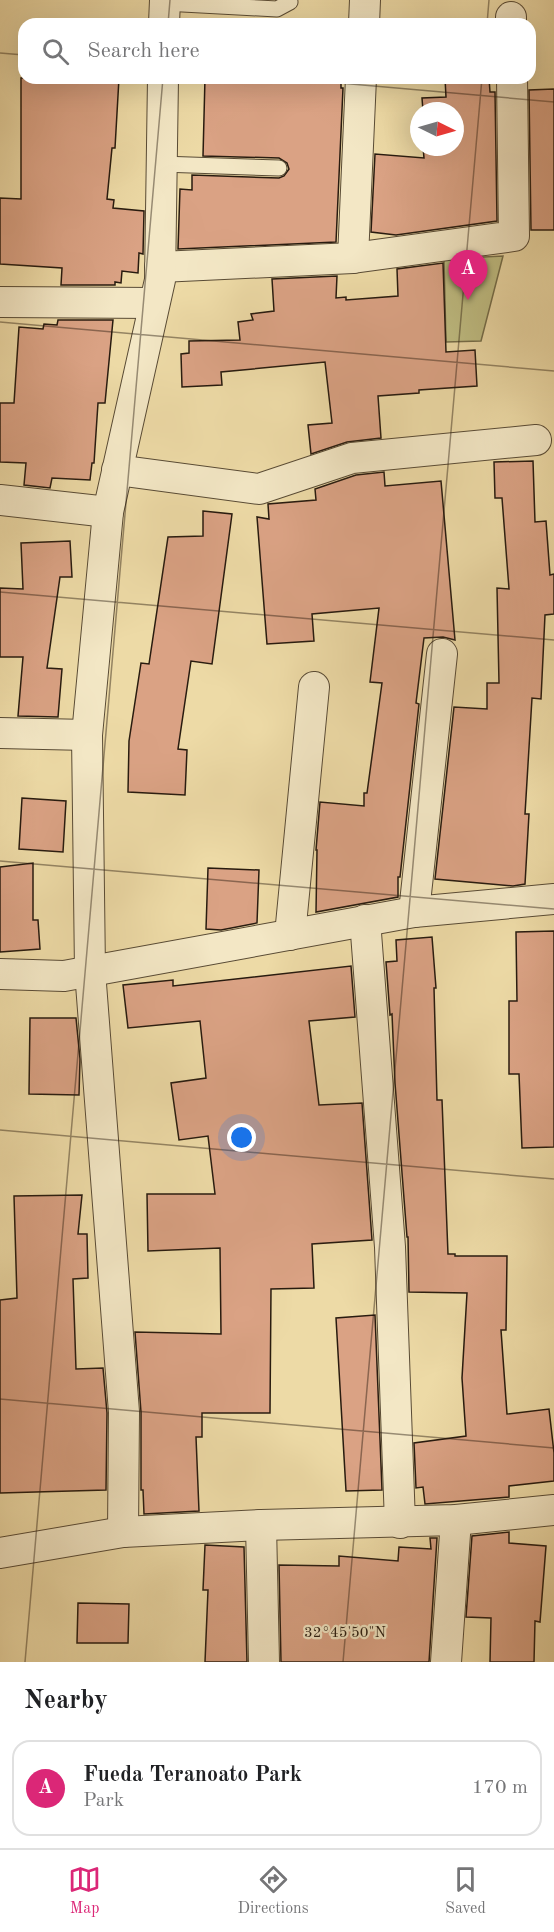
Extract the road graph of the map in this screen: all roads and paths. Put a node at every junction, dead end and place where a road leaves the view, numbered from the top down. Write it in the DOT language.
graph roads {
  1 [pos="365,0"];
  2 [pos="290,2"];
  3 [pos="164,9"];
  4 [pos="364,18"];
  5 [pos="163,84"];
  6 [pos="362,84"];
  7 [pos="512,84"];
  8 [pos="161,164"];
  9 [pos="279,168"];
  10 [pos="353,258"];
  11 [pos="160,267"];
  12 [pos="0,302"];
  13 [pos="154,303"];
  14 [pos="536,440"];
  15 [pos="117,470"];
  16 [pos="0,500"];
  17 [pos="108,512"];
  18 [pos="442,654"];
  19 [pos="314,687"];
  20 [pos="0,733"];
  21 [pos="87,735"];
  22 [pos="554,899"];
  23 [pos="414,912"];
  24 [pos="365,920"];
  25 [pos="290,934"];
  26 [pos="90,971"];
  27 [pos="0,974"];
  28 [pos="554,1510"];
  29 [pos="456,1520"];
  30 [pos="400,1523"];
  31 [pos="261,1525"];
  32 [pos="123,1532"];
  33 [pos="0,1553"];
  34 [pos="264,1662"];
  35 [pos="446,1662"];
  1 -- 4 [label="street"];
  2 -- 3 [label="lane"];
  5 -- 8 [label="street"];
  6 -- 10 [label="street"];
  7 -- 10 [label="street"];
  8 -- 9 [label="lane"];
  8 -- 11 [label="street"];
  10 -- 11 [label="street"];
  11 -- 13 [label="street"];
  12 -- 13 [label="street"];
  13 -- 15 [label="street"];
  14 -- 15 [label="street"];
  15 -- 17 [label="street"];
  16 -- 17 [label="street"];
  17 -- 21 [label="street"];
  18 -- 23 [label="street"];
  19 -- 25 [label="street"];
  20 -- 21 [label="street"];
  21 -- 26 [label="street"];
  22 -- 23 [label="street"];
  23 -- 24 [label="street"];
  24 -- 25 [label="street"];
  24 -- 30 [label="street"];
  25 -- 26 [label="street"];
  26 -- 27 [label="street"];
  26 -- 32 [label="street"];
  28 -- 29 [label="street"];
  29 -- 30 [label="street"];
  29 -- 35 [label="street"];
  30 -- 31 [label="street"];
  31 -- 32 [label="street"];
  31 -- 34 [label="street"];
  32 -- 33 [label="street"];
}
